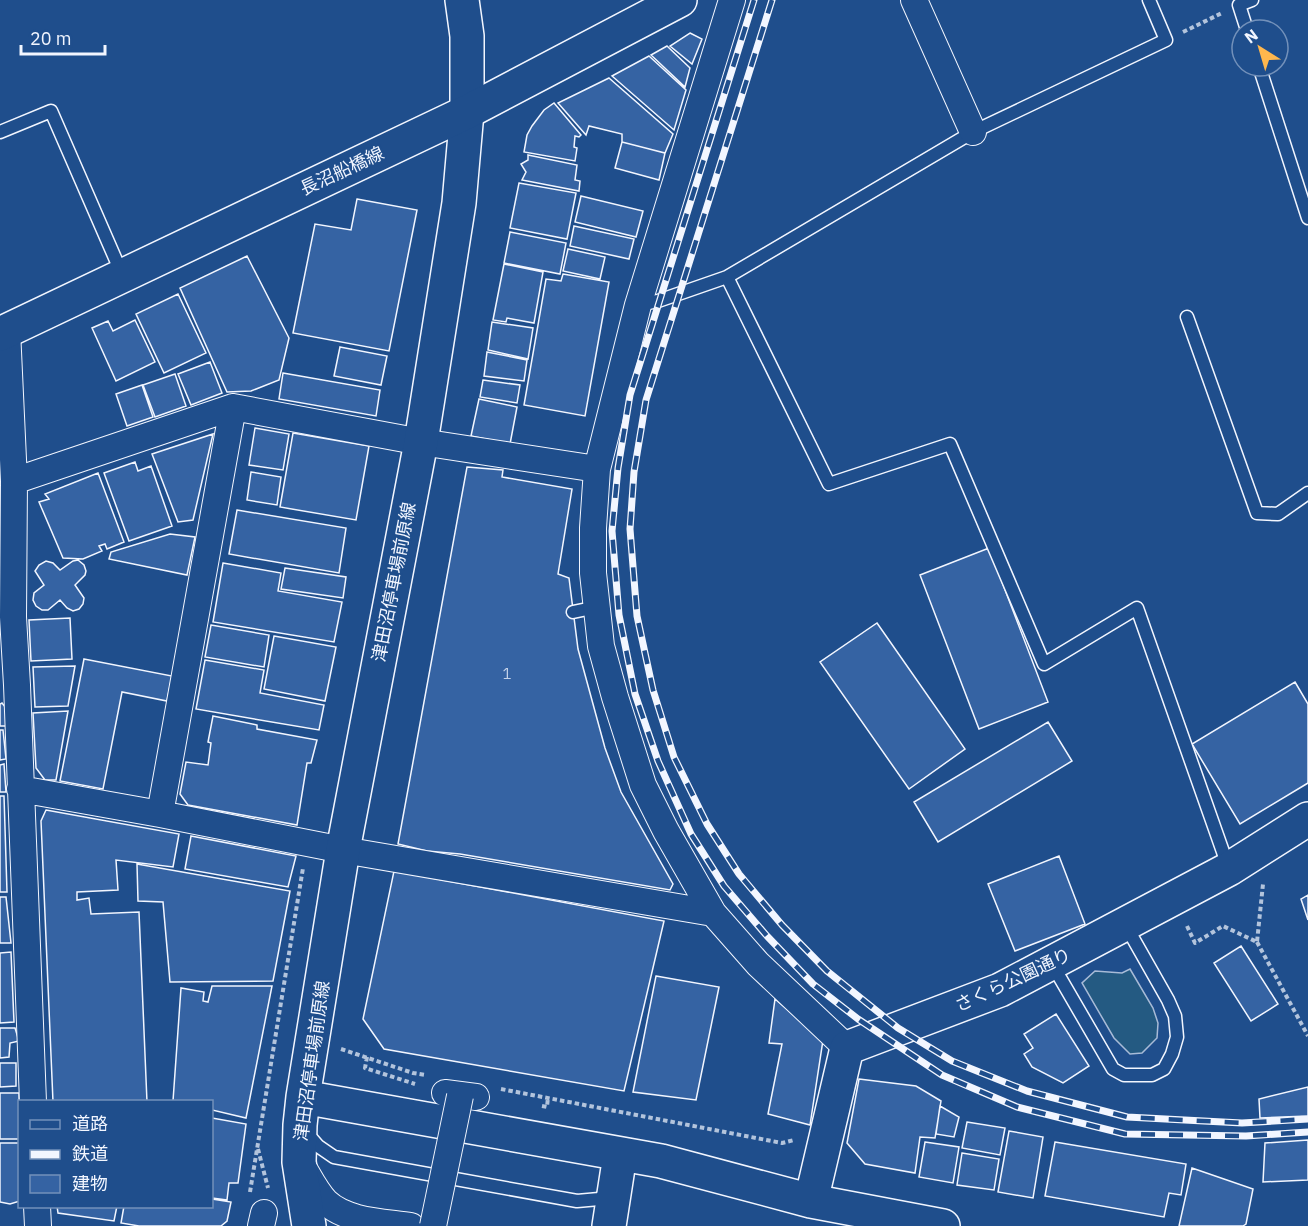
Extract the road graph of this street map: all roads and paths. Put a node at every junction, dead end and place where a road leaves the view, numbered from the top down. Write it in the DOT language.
graph roads {
  1 [pos="462,0"];
  2 [pos="680,0"];
  3 [pos="732,0"];
  4 [pos="914,0"];
  5 [pos="1149,0"];
  6 [pos="1252,0"];
  7 [pos="1239,5"];
  8 [pos="1243,18"];
  9 [pos="1166,40"];
  10 [pos="1263,78"];
  11 [pos="467,112"];
  12 [pos="0,132"];
  13 [pos="973,132"];
  14 [pos="1308,218"];
  15 [pos="122,274"];
  16 [pos="727,277"];
  17 [pos="638,305"];
  18 [pos="1187,317"];
  19 [pos="4,332"];
  20 [pos="233,407"];
  21 [pos="421,442"];
  22 [pos="597,468"];
  23 [pos="14,480"];
  24 [pos="1308,493"];
  25 [pos="20,789"];
  26 [pos="160,814"];
  27 [pos="1308,819"];
  28 [pos="343,850"];
  29 [pos="304,858"];
  30 [pos="1229,869"];
  31 [pos="1264,878"];
  32 [pos="713,913"];
  33 [pos="1185,922"];
  34 [pos="1126,925"];
  35 [pos="1257,942"];
  36 [pos="1051,964"];
  37 [pos="1308,1036"];
  38 [pos="336,1047"];
  39 [pos="847,1048"];
  40 [pos="367,1057"];
  41 [pos="462,1090"];
  42 [pos="548,1097"];
  43 [pos="33,1100"];
  44 [pos="547,1107"];
  45 [pos="302,1111"];
  46 [pos="799,1139"];
  47 [pos="257,1147"];
  48 [pos="620,1155"];
  49 [pos="299,1162"];
  50 [pos="615,1186"];
  51 [pos="811,1201"];
  52 [pos="37,1208"];
  53 [pos="258,1213"];
  54 [pos="38,1226"];
  55 [pos="309,1226"];
  56 [pos="411,1226"];
  57 [pos="433,1226"];
  58 [pos="609,1226"];
  59 [pos="943,1226"];
  1 -- 11 [label="main road, 津田沼停車場前原線"];
  2 -- 11 [label="main road, 長沼船橋線"];
  3 -- 17 [label="street"];
  4 -- 13 [label="street"];
  5 -- 9 [label="lane"];
  6 -- 7 [label="lane"];
  7 -- 8 [label="lane"];
  7 -- 9 [label="path"];
  9 -- 13 [label="lane"];
  10 -- 14 [label="lane"];
  11 -- 15 [label="main road, 長沼船橋線"];
  11 -- 21 [label="main road, 津田沼停車場前原線"];
  12 -- 15 [label="lane"];
  13 -- 16 [label="lane"];
  15 -- 19 [label="main road, 長沼船橋線"];
  16 -- 17 [label="lane"];
  16 -- 30 [label="lane"];
  17 -- 22 [label="street"];
  18 -- 24 [label="lane"];
  19 -- 23 [label="street"];
  20 -- 21 [label="street"];
  20 -- 23 [label="street"];
  20 -- 26 [label="street"];
  21 -- 22 [label="street"];
  21 -- 28 [label="main road, 津田沼停車場前原線"];
  22 -- 32 [label="street"];
  23 -- 25 [label="street"];
  25 -- 26 [label="street"];
  25 -- 43 [label="street"];
  26 -- 28 [label="street"];
  27 -- 30 [label="main road, さくら公園通り"];
  28 -- 32 [label="street"];
  28 -- 45 [label="main road, 津田沼停車場前原線"];
  29 -- 47 [label="path"];
  30 -- 34 [label="main road, さくら公園通り"];
  31 -- 35 [label="path"];
  32 -- 39 [label="street"];
  33 -- 35 [label="path"];
  34 -- 36 [label="main road, さくら公園通り"];
  34 -- 36 [label="lane"];
  35 -- 37 [label="path"];
  36 -- 39 [label="main road, さくら公園通り"];
  38 -- 40 [label="path"];
  39 -- 51 [label="main road"];
  40 -- 41 [label="path"];
  40 -- 41 [label="path"];
  41 -- 42 [label="path"];
  41 -- 57 [label="street, bridge"];
  42 -- 44 [label="path"];
  42 -- 46 [label="path"];
  45 -- 48 [label="main road"];
  45 -- 49 [label="main road, 津田沼停車場前原線"];
  45 -- 50 [label="lane"];
  47 -- 53 [label="path"];
  47 -- 53 [label="path"];
  48 -- 50 [label="main road"];
  48 -- 51 [label="main road"];
  49 -- 55 [label="main road, 津田沼停車場前原線"];
  49 -- 56 [label="street"];
  50 -- 58 [label="main road"];
  51 -- 59 [label="main road"];
  52 -- 54 [label="street"];
}
